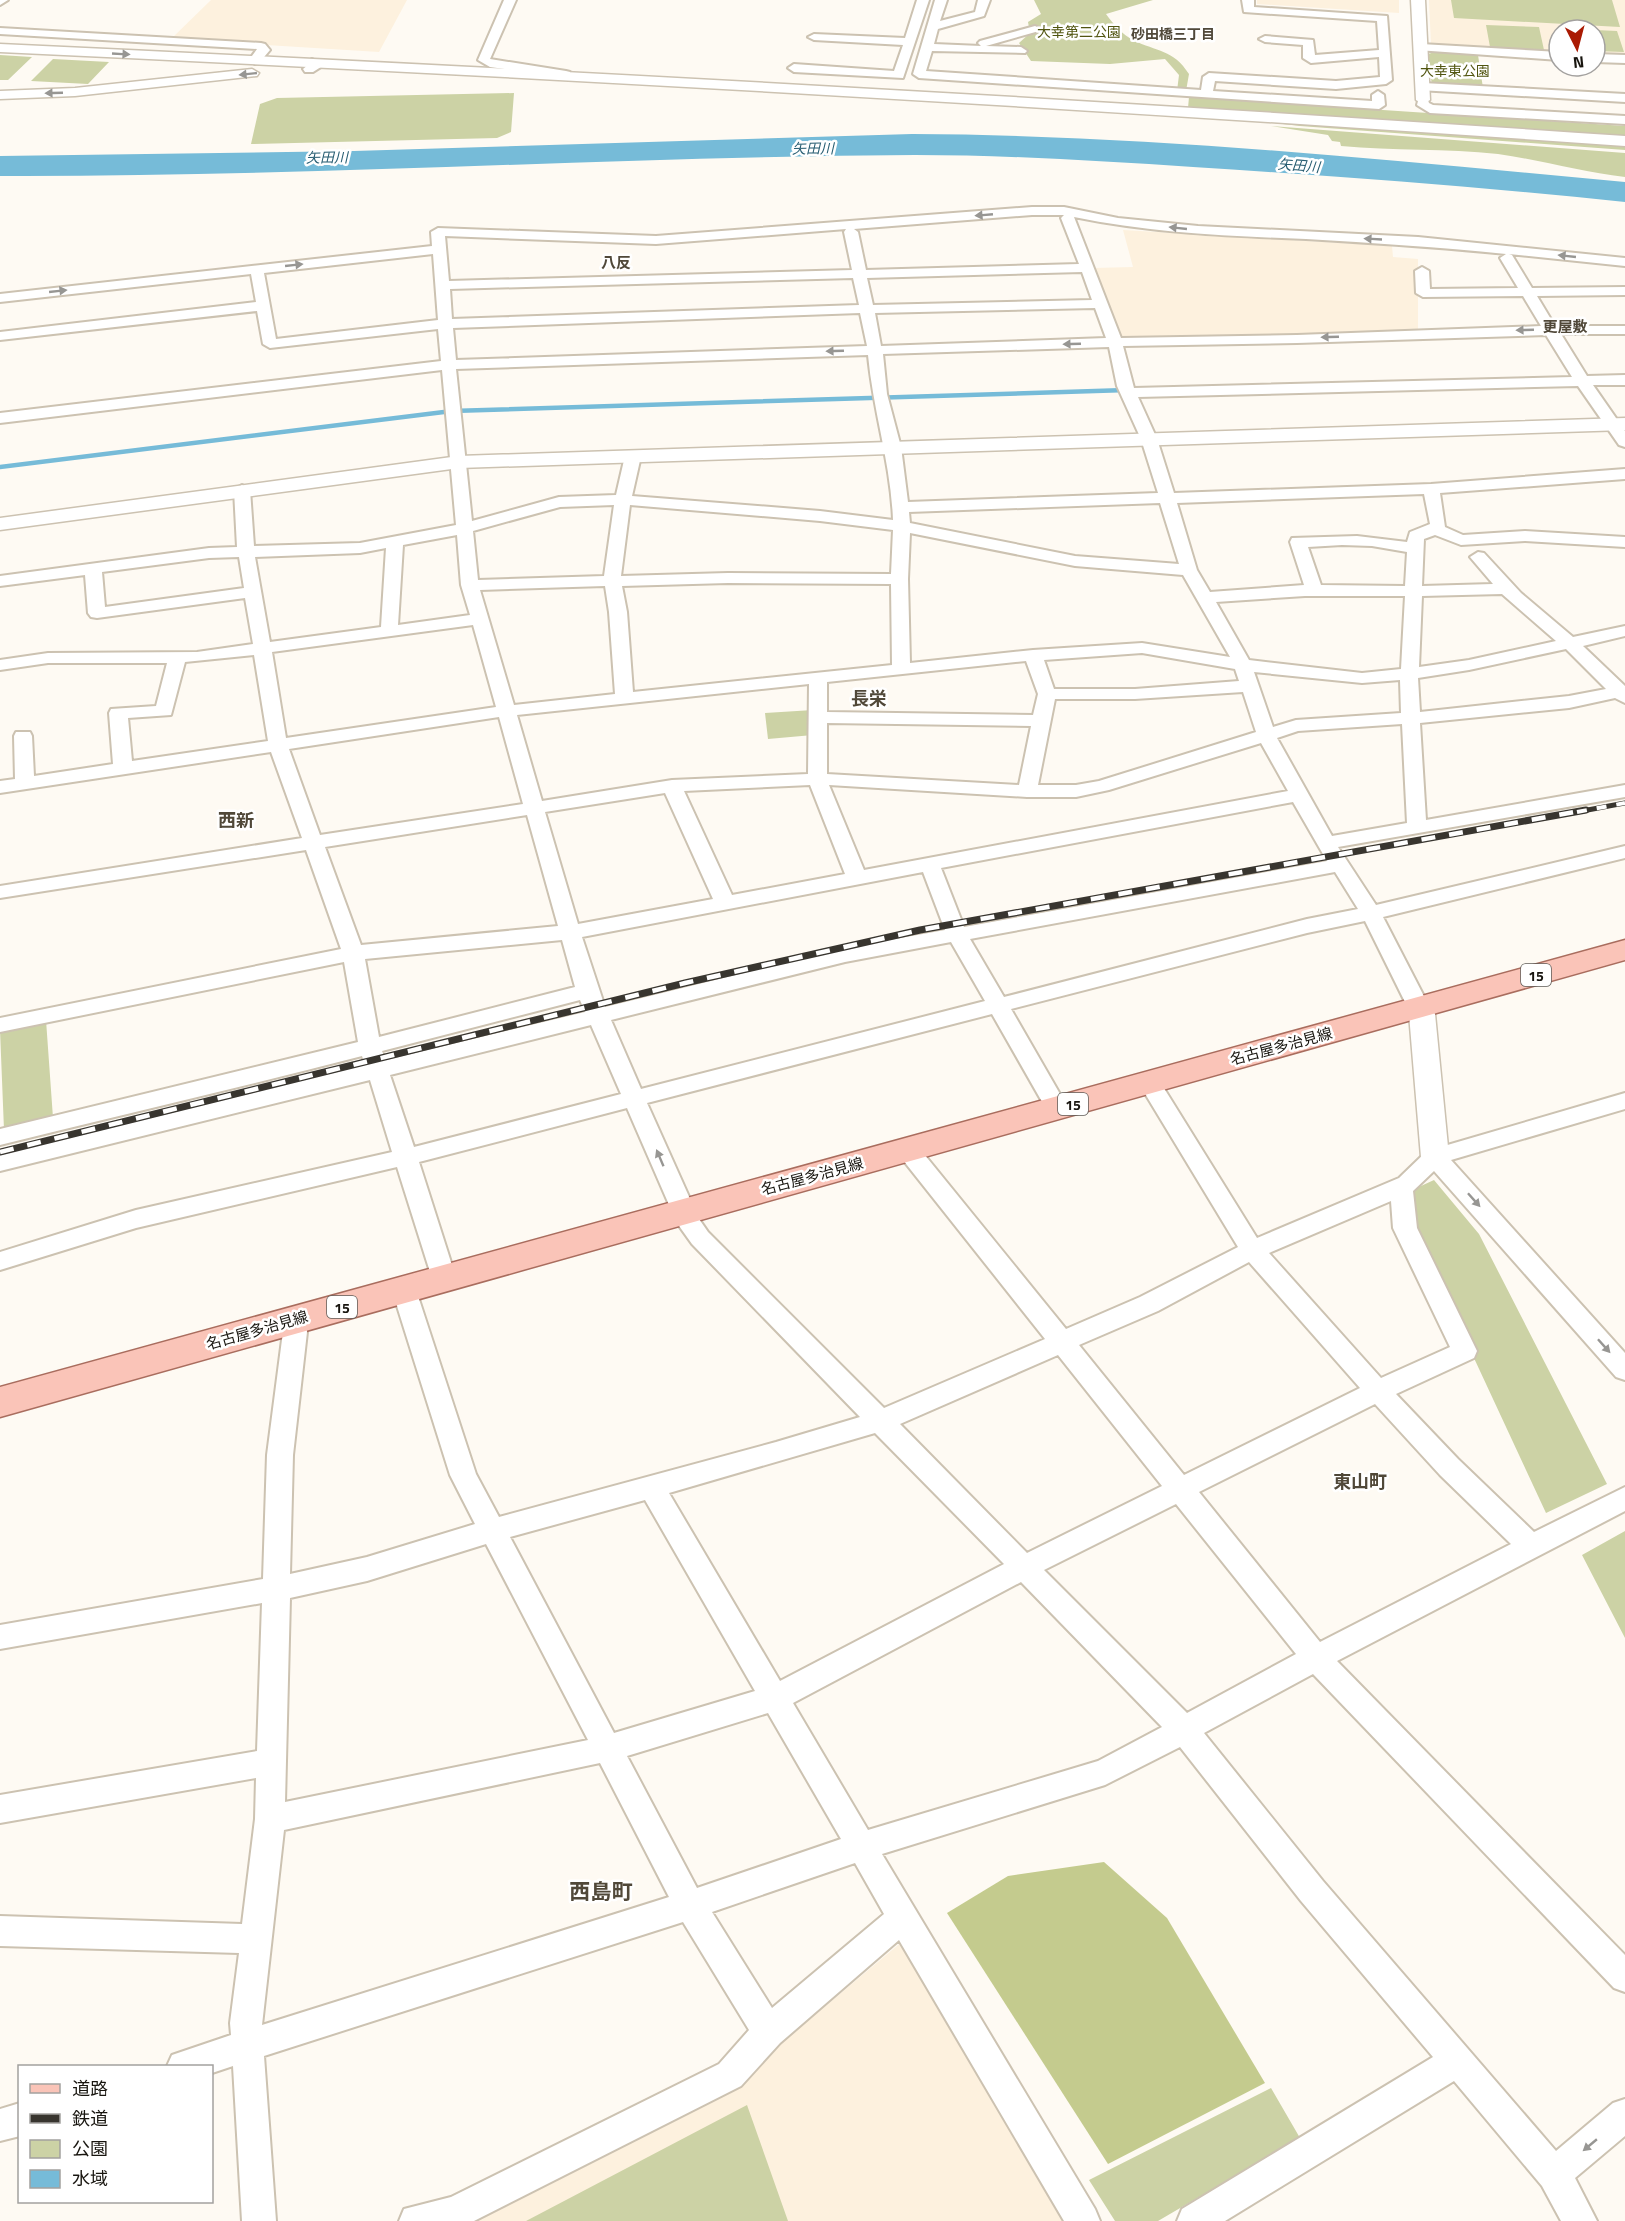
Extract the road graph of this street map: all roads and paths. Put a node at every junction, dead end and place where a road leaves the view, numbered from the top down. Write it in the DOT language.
graph roads {
  1 [pos="510,0"];
  2 [pos="923,0"];
  3 [pos="941,0"];
  4 [pos="984,0"];
  5 [pos="1248,0"];
  6 [pos="1418,0"];
  7 [pos="933,27"];
  8 [pos="1035,29"];
  9 [pos="0,31"];
  10 [pos="814,37"];
  11 [pos="1265,39"];
  12 [pos="1337,45"];
  13 [pos="926,47"];
  14 [pos="0,48"];
  15 [pos="908,48"];
  16 [pos="1421,48"];
  17 [pos="825,49"];
  18 [pos="965,49"];
  19 [pos="1021,51"];
  20 [pos="1384,53"];
  21 [pos="1547,55"];
  22 [pos="1334,58"];
  23 [pos="1607,58"];
  24 [pos="1625,59"];
  25 [pos="255,60"];
  26 [pos="311,66"];
  27 [pos="794,68"];
  28 [pos="567,75"];
  29 [pos="1386,80"];
  30 [pos="1225,86"];
  31 [pos="1207,94"];
  32 [pos="1423,94"];
  33 [pos="0,95"];
  34 [pos="1378,95"];
  35 [pos="1625,98"];
  36 [pos="1625,120"];
  37 [pos="1625,141"];
  38 [pos="1068,218"];
  39 [pos="850,232"];
  40 [pos="438,249"];
  41 [pos="1507,258"];
  42 [pos="1625,262"];
  43 [pos="1086,268"];
  44 [pos="256,270"];
  45 [pos="1422,271"];
  46 [pos="859,272"];
  47 [pos="442,285"];
  48 [pos="1527,291"];
  49 [pos="1625,291"];
  50 [pos="0,298"];
  51 [pos="1100,304"];
  52 [pos="262,306"];
  53 [pos="865,309"];
  54 [pos="445,324"];
  55 [pos="1551,330"];
  56 [pos="1625,330"];
  57 [pos="0,336"];
  58 [pos="1115,342"];
  59 [pos="875,350"];
  60 [pos="449,365"];
  61 [pos="1625,372"];
  62 [pos="1579,376"];
  63 [pos="1625,380"];
  64 [pos="1127,391"];
  65 [pos="0,418"];
  66 [pos="1619,424"];
  67 [pos="1149,439"];
  68 [pos="1625,442"];
  69 [pos="893,447"];
  70 [pos="633,456"];
  71 [pos="459,462"];
  72 [pos="1625,474"];
  73 [pos="1431,489"];
  74 [pos="242,490"];
  75 [pos="1168,499"];
  76 [pos="623,500"];
  77 [pos="901,507"];
  78 [pos="0,524"];
  79 [pos="902,526"];
  80 [pos="463,529"];
  81 [pos="1436,529"];
  82 [pos="1625,542"];
  83 [pos="395,543"];
  84 [pos="1415,549"];
  85 [pos="246,550"];
  86 [pos="1478,557"];
  87 [pos="93,568"];
  88 [pos="1189,570"];
  89 [pos="899,579"];
  90 [pos="612,580"];
  91 [pos="0,581"];
  92 [pos="470,585"];
  93 [pos="1507,588"];
  94 [pos="1413,589"];
  95 [pos="1314,591"];
  96 [pos="253,592"];
  97 [pos="1205,597"];
  98 [pos="479,619"];
  99 [pos="1625,631"];
  100 [pos="390,632"];
  101 [pos="1570,643"];
  102 [pos="263,649"];
  103 [pos="1033,655"];
  104 [pos="177,658"];
  105 [pos="0,665"];
  106 [pos="1243,665"];
  107 [pos="901,669"];
  108 [pos="1409,674"];
  109 [pos="818,678"];
  110 [pos="1250,686"];
  111 [pos="1047,694"];
  112 [pos="1623,694"];
  113 [pos="624,697"];
  114 [pos="505,711"];
  115 [pos="818,717"];
  116 [pos="1409,717"];
  117 [pos="1042,722"];
  118 [pos="1266,735"];
  119 [pos="23,736"];
  120 [pos="278,745"];
  121 [pos="123,768"];
  122 [pos="817,779"];
  123 [pos="25,783"];
  124 [pos="672,786"];
  125 [pos="0,787"];
  126 [pos="1027,791"];
  127 [pos="1625,791"];
  128 [pos="1299,795"];
  129 [pos="534,807"];
  130 [pos="1417,828"];
  131 [pos="313,842"];
  132 [pos="1326,843"];
  133 [pos="1625,852"];
  134 [pos="930,865"];
  135 [pos="1339,865"];
  136 [pos="857,878"];
  137 [pos="0,892"];
  138 [pos="725,903"];
  139 [pos="1371,913"];
  140 [pos="570,932"];
  141 [pos="957,934"];
  142 [pos="1625,950"];
  143 [pos="353,953"];
  144 [pos="587,991"];
  145 [pos="1000,1006"];
  146 [pos="1419,1008"];
  147 [pos="598,1016"];
  148 [pos="0,1025"];
  149 [pos="370,1046"];
  150 [pos="378,1070"];
  151 [pos="1149,1082"];
  152 [pos="635,1099"];
  153 [pos="1625,1101"];
  154 [pos="1057,1108"];
  155 [pos="0,1137"];
  156 [pos="907,1149"];
  157 [pos="1436,1156"];
  158 [pos="406,1157"];
  159 [pos="0,1163"];
  160 [pos="1401,1186"];
  161 [pos="684,1211"];
  162 [pos="1252,1250"];
  163 [pos="0,1261"];
  164 [pos="444,1278"];
  165 [pos="404,1290"];
  166 [pos="294,1320"];
  167 [pos="1063,1340"];
  168 [pos="1625,1370"];
  169 [pos="1378,1391"];
  170 [pos="0,1402"];
  171 [pos="881,1421"];
  172 [pos="651,1486"];
  173 [pos="1181,1491"];
  174 [pos="1625,1498"];
  175 [pos="494,1530"];
  176 [pos="1532,1547"];
  177 [pos="1024,1567"];
  178 [pos="276,1589"];
  179 [pos="0,1637"];
  180 [pos="1316,1658"];
  181 [pos="774,1698"];
  182 [pos="1184,1730"];
  183 [pos="606,1749"];
  184 [pos="273,1762"];
  185 [pos="0,1809"];
  186 [pos="270,1820"];
  187 [pos="863,1846"];
  188 [pos="690,1905"];
  189 [pos="902,1918"];
  190 [pos="0,1931"];
  191 [pos="257,1939"];
  192 [pos="1625,1977"];
  193 [pos="769,2032"];
  194 [pos="246,2046"];
  195 [pos="1457,2061"];
  196 [pos="189,2065"];
  197 [pos="1625,2115"];
  198 [pos="18,2120"];
  199 [pos="0,2125"];
  200 [pos="1554,2174"];
  201 [pos="259,2221"];
  202 [pos="416,2221"];
  203 [pos="1083,2221"];
  204 [pos="1194,2221"];
  205 [pos="1580,2221"];
  1 -- 28 [label="street"];
  2 -- 15 [label="street"];
  3 -- 7 [label="street"];
  4 -- 7 [label="street"];
  5 -- 20 [label="street"];
  6 -- 16 [label="street"];
  7 -- 13 [label="street"];
  8 -- 18 [label="street"];
  9 -- 25 [label="street"];
  10 -- 15 [label="street"];
  11 -- 22 [label="street"];
  12 -- 22 [label="street"];
  13 -- 18 [label="street"];
  13 -- 31 [label="street"];
  14 -- 25 [label="street, one-way"];
  15 -- 17 [label="street"];
  15 -- 27 [label="street"];
  16 -- 21 [label="street"];
  16 -- 32 [label="street"];
  18 -- 19 [label="street"];
  20 -- 22 [label="street"];
  20 -- 29 [label="street"];
  23 -- 24 [label="street"];
  25 -- 26 [label="street"];
  26 -- 28 [label="street"];
  26 -- 33 [label="street, one-way"];
  28 -- 37 [label="street"];
  29 -- 31 [label="street"];
  29 -- 34 [label="street"];
  30 -- 34 [label="street"];
  31 -- 34 [label="street"];
  32 -- 35 [label="street"];
  32 -- 36 [label="street"];
  38 -- 43 [label="street"];
  39 -- 46 [label="street"];
  42 -- 40 [label="street, one-way"];
  44 -- 40 [label="street, one-way"];
  40 -- 47 [label="street"];
  41 -- 48 [label="street"];
  43 -- 46 [label="street"];
  43 -- 51 [label="street"];
  50 -- 44 [label="street, one-way"];
  44 -- 52 [label="street"];
  45 -- 48 [label="street"];
  46 -- 47 [label="street"];
  46 -- 53 [label="street"];
  47 -- 54 [label="street"];
  48 -- 49 [label="street"];
  48 -- 55 [label="street"];
  51 -- 53 [label="street"];
  51 -- 58 [label="street"];
  52 -- 54 [label="street"];
  52 -- 57 [label="street"];
  53 -- 54 [label="street"];
  53 -- 59 [label="street"];
  54 -- 60 [label="street"];
  55 -- 56 [label="street"];
  55 -- 58 [label="street, one-way"];
  55 -- 62 [label="street"];
  58 -- 59 [label="street, one-way"];
  58 -- 64 [label="street"];
  59 -- 60 [label="street, one-way"];
  59 -- 69 [label="street"];
  60 -- 65 [label="street"];
  60 -- 71 [label="street"];
  61 -- 62 [label="street"];
  62 -- 63 [label="street"];
  62 -- 64 [label="street"];
  62 -- 66 [label="street"];
  64 -- 67 [label="street"];
  66 -- 67 [label="street"];
  66 -- 68 [label="street"];
  67 -- 69 [label="street"];
  67 -- 75 [label="street"];
  69 -- 70 [label="street"];
  69 -- 77 [label="street"];
  70 -- 71 [label="street"];
  70 -- 76 [label="street"];
  71 -- 74 [label="street"];
  71 -- 80 [label="street"];
  72 -- 73 [label="street"];
  73 -- 75 [label="street"];
  73 -- 81 [label="street"];
  74 -- 78 [label="street"];
  74 -- 85 [label="street"];
  75 -- 77 [label="street"];
  75 -- 88 [label="street"];
  76 -- 79 [label="street"];
  76 -- 80 [label="street"];
  76 -- 90 [label="street"];
  77 -- 79 [label="street"];
  79 -- 88 [label="street"];
  79 -- 89 [label="street"];
  80 -- 83 [label="street"];
  80 -- 92 [label="street"];
  81 -- 82 [label="street"];
  81 -- 84 [label="street"];
  83 -- 85 [label="street"];
  83 -- 100 [label="street"];
  84 -- 94 [label="street"];
  84 -- 95 [label="street"];
  85 -- 87 [label="street"];
  85 -- 96 [label="street"];
  86 -- 93 [label="street"];
  87 -- 91 [label="street"];
  87 -- 96 [label="street"];
  88 -- 97 [label="street"];
  89 -- 90 [label="street"];
  89 -- 107 [label="street"];
  90 -- 92 [label="street"];
  90 -- 113 [label="street"];
  92 -- 98 [label="street"];
  93 -- 94 [label="street"];
  93 -- 101 [label="street"];
  94 -- 95 [label="street"];
  94 -- 108 [label="street"];
  95 -- 97 [label="street"];
  96 -- 102 [label="street"];
  97 -- 106 [label="street"];
  98 -- 100 [label="street"];
  98 -- 114 [label="street"];
  99 -- 101 [label="street"];
  100 -- 102 [label="street"];
  101 -- 108 [label="street"];
  101 -- 112 [label="street"];
  102 -- 104 [label="street"];
  102 -- 120 [label="street"];
  103 -- 106 [label="street"];
  103 -- 107 [label="street"];
  103 -- 111 [label="street"];
  104 -- 105 [label="street"];
  104 -- 121 [label="street"];
  106 -- 108 [label="street"];
  106 -- 110 [label="street"];
  107 -- 109 [label="street"];
  108 -- 116 [label="street"];
  109 -- 113 [label="street"];
  109 -- 115 [label="street"];
  110 -- 111 [label="street"];
  110 -- 118 [label="street"];
  111 -- 117 [label="street"];
  112 -- 116 [label="street"];
  113 -- 114 [label="street"];
  114 -- 120 [label="street"];
  114 -- 129 [label="street"];
  115 -- 117 [label="street"];
  115 -- 122 [label="street"];
  116 -- 118 [label="street"];
  116 -- 130 [label="street"];
  117 -- 126 [label="street"];
  118 -- 126 [label="street"];
  118 -- 128 [label="street"];
  119 -- 123 [label="street"];
  120 -- 121 [label="street"];
  120 -- 131 [label="street"];
  121 -- 123 [label="street"];
  122 -- 124 [label="street"];
  122 -- 126 [label="street"];
  122 -- 136 [label="street"];
  123 -- 125 [label="street"];
  124 -- 129 [label="street"];
  124 -- 138 [label="street"];
  127 -- 130 [label="street"];
  128 -- 132 [label="street"];
  128 -- 134 [label="street"];
  129 -- 131 [label="street"];
  129 -- 140 [label="street"];
  130 -- 132 [label="street"];
  131 -- 137 [label="street"];
  131 -- 143 [label="street"];
  132 -- 135 [label="street"];
  133 -- 139 [label="street"];
  134 -- 136 [label="street"];
  134 -- 141 [label="street"];
  135 -- 139 [label="street"];
  135 -- 141 [label="street"];
  136 -- 138 [label="street"];
  138 -- 140 [label="street"];
  139 -- 145 [label="street"];
  139 -- 146 [label="street"];
  140 -- 143 [label="street"];
  140 -- 144 [label="street"];
  141 -- 145 [label="street"];
  141 -- 147 [label="street"];
  142 -- 146 [label="main road, 名古屋多治見線 / 15"];
  143 -- 148 [label="street"];
  143 -- 149 [label="street"];
  144 -- 147 [label="street"];
  144 -- 149 [label="street"];
  145 -- 152 [label="street"];
  145 -- 154 [label="street"];
  146 -- 151 [label="main road, 名古屋多治見線 / 15"];
  146 -- 157 [label="street"];
  147 -- 150 [label="street"];
  147 -- 152 [label="street"];
  149 -- 150 [label="street"];
  149 -- 155 [label="street"];
  150 -- 158 [label="street"];
  150 -- 159 [label="street"];
  151 -- 154 [label="main road, 名古屋多治見線 / 15"];
  151 -- 162 [label="street"];
  152 -- 158 [label="street"];
  161 -- 152 [label="street, one-way"];
  153 -- 157 [label="street"];
  154 -- 156 [label="main road, 名古屋多治見線 / 15"];
  156 -- 161 [label="main road, 名古屋多治見線 / 15"];
  156 -- 167 [label="street"];
  157 -- 160 [label="street"];
  157 -- 168 [label="street, one-way"];
  158 -- 163 [label="street"];
  158 -- 164 [label="street"];
  160 -- 162 [label="street"];
  160 -- 169 [label="street"];
  161 -- 164 [label="main road, 名古屋多治見線 / 15"];
  161 -- 171 [label="street"];
  162 -- 167 [label="street"];
  162 -- 169 [label="street"];
  164 -- 165 [label="main road, 名古屋多治見線 / 15"];
  165 -- 166 [label="main road, 名古屋多治見線 / 15"];
  165 -- 175 [label="street"];
  166 -- 170 [label="main road, 名古屋多治見線 / 15"];
  166 -- 178 [label="street"];
  167 -- 171 [label="street"];
  167 -- 173 [label="street"];
  169 -- 173 [label="street"];
  169 -- 176 [label="street"];
  171 -- 172 [label="street"];
  171 -- 177 [label="street"];
  172 -- 175 [label="street"];
  172 -- 181 [label="street"];
  173 -- 177 [label="street"];
  173 -- 180 [label="street"];
  174 -- 176 [label="street"];
  175 -- 178 [label="street"];
  175 -- 183 [label="street"];
  176 -- 180 [label="street"];
  177 -- 181 [label="street"];
  177 -- 182 [label="street"];
  178 -- 179 [label="street"];
  178 -- 184 [label="street"];
  180 -- 182 [label="street"];
  180 -- 192 [label="street"];
  181 -- 183 [label="street"];
  181 -- 187 [label="street"];
  182 -- 187 [label="street"];
  182 -- 195 [label="street"];
  183 -- 186 [label="street"];
  183 -- 188 [label="street"];
  184 -- 185 [label="street"];
  184 -- 186 [label="street"];
  186 -- 191 [label="street"];
  187 -- 188 [label="street"];
  187 -- 189 [label="street"];
  188 -- 193 [label="street"];
  188 -- 194 [label="street"];
  189 -- 193 [label="street"];
  189 -- 203 [label="street"];
  190 -- 191 [label="street"];
  191 -- 194 [label="street"];
  193 -- 202 [label="street"];
  194 -- 196 [label="street"];
  194 -- 201 [label="street"];
  195 -- 200 [label="street"];
  195 -- 204 [label="street"];
  197 -- 200 [label="street, one-way"];
  198 -- 199 [label="street"];
  200 -- 205 [label="street"];
}
